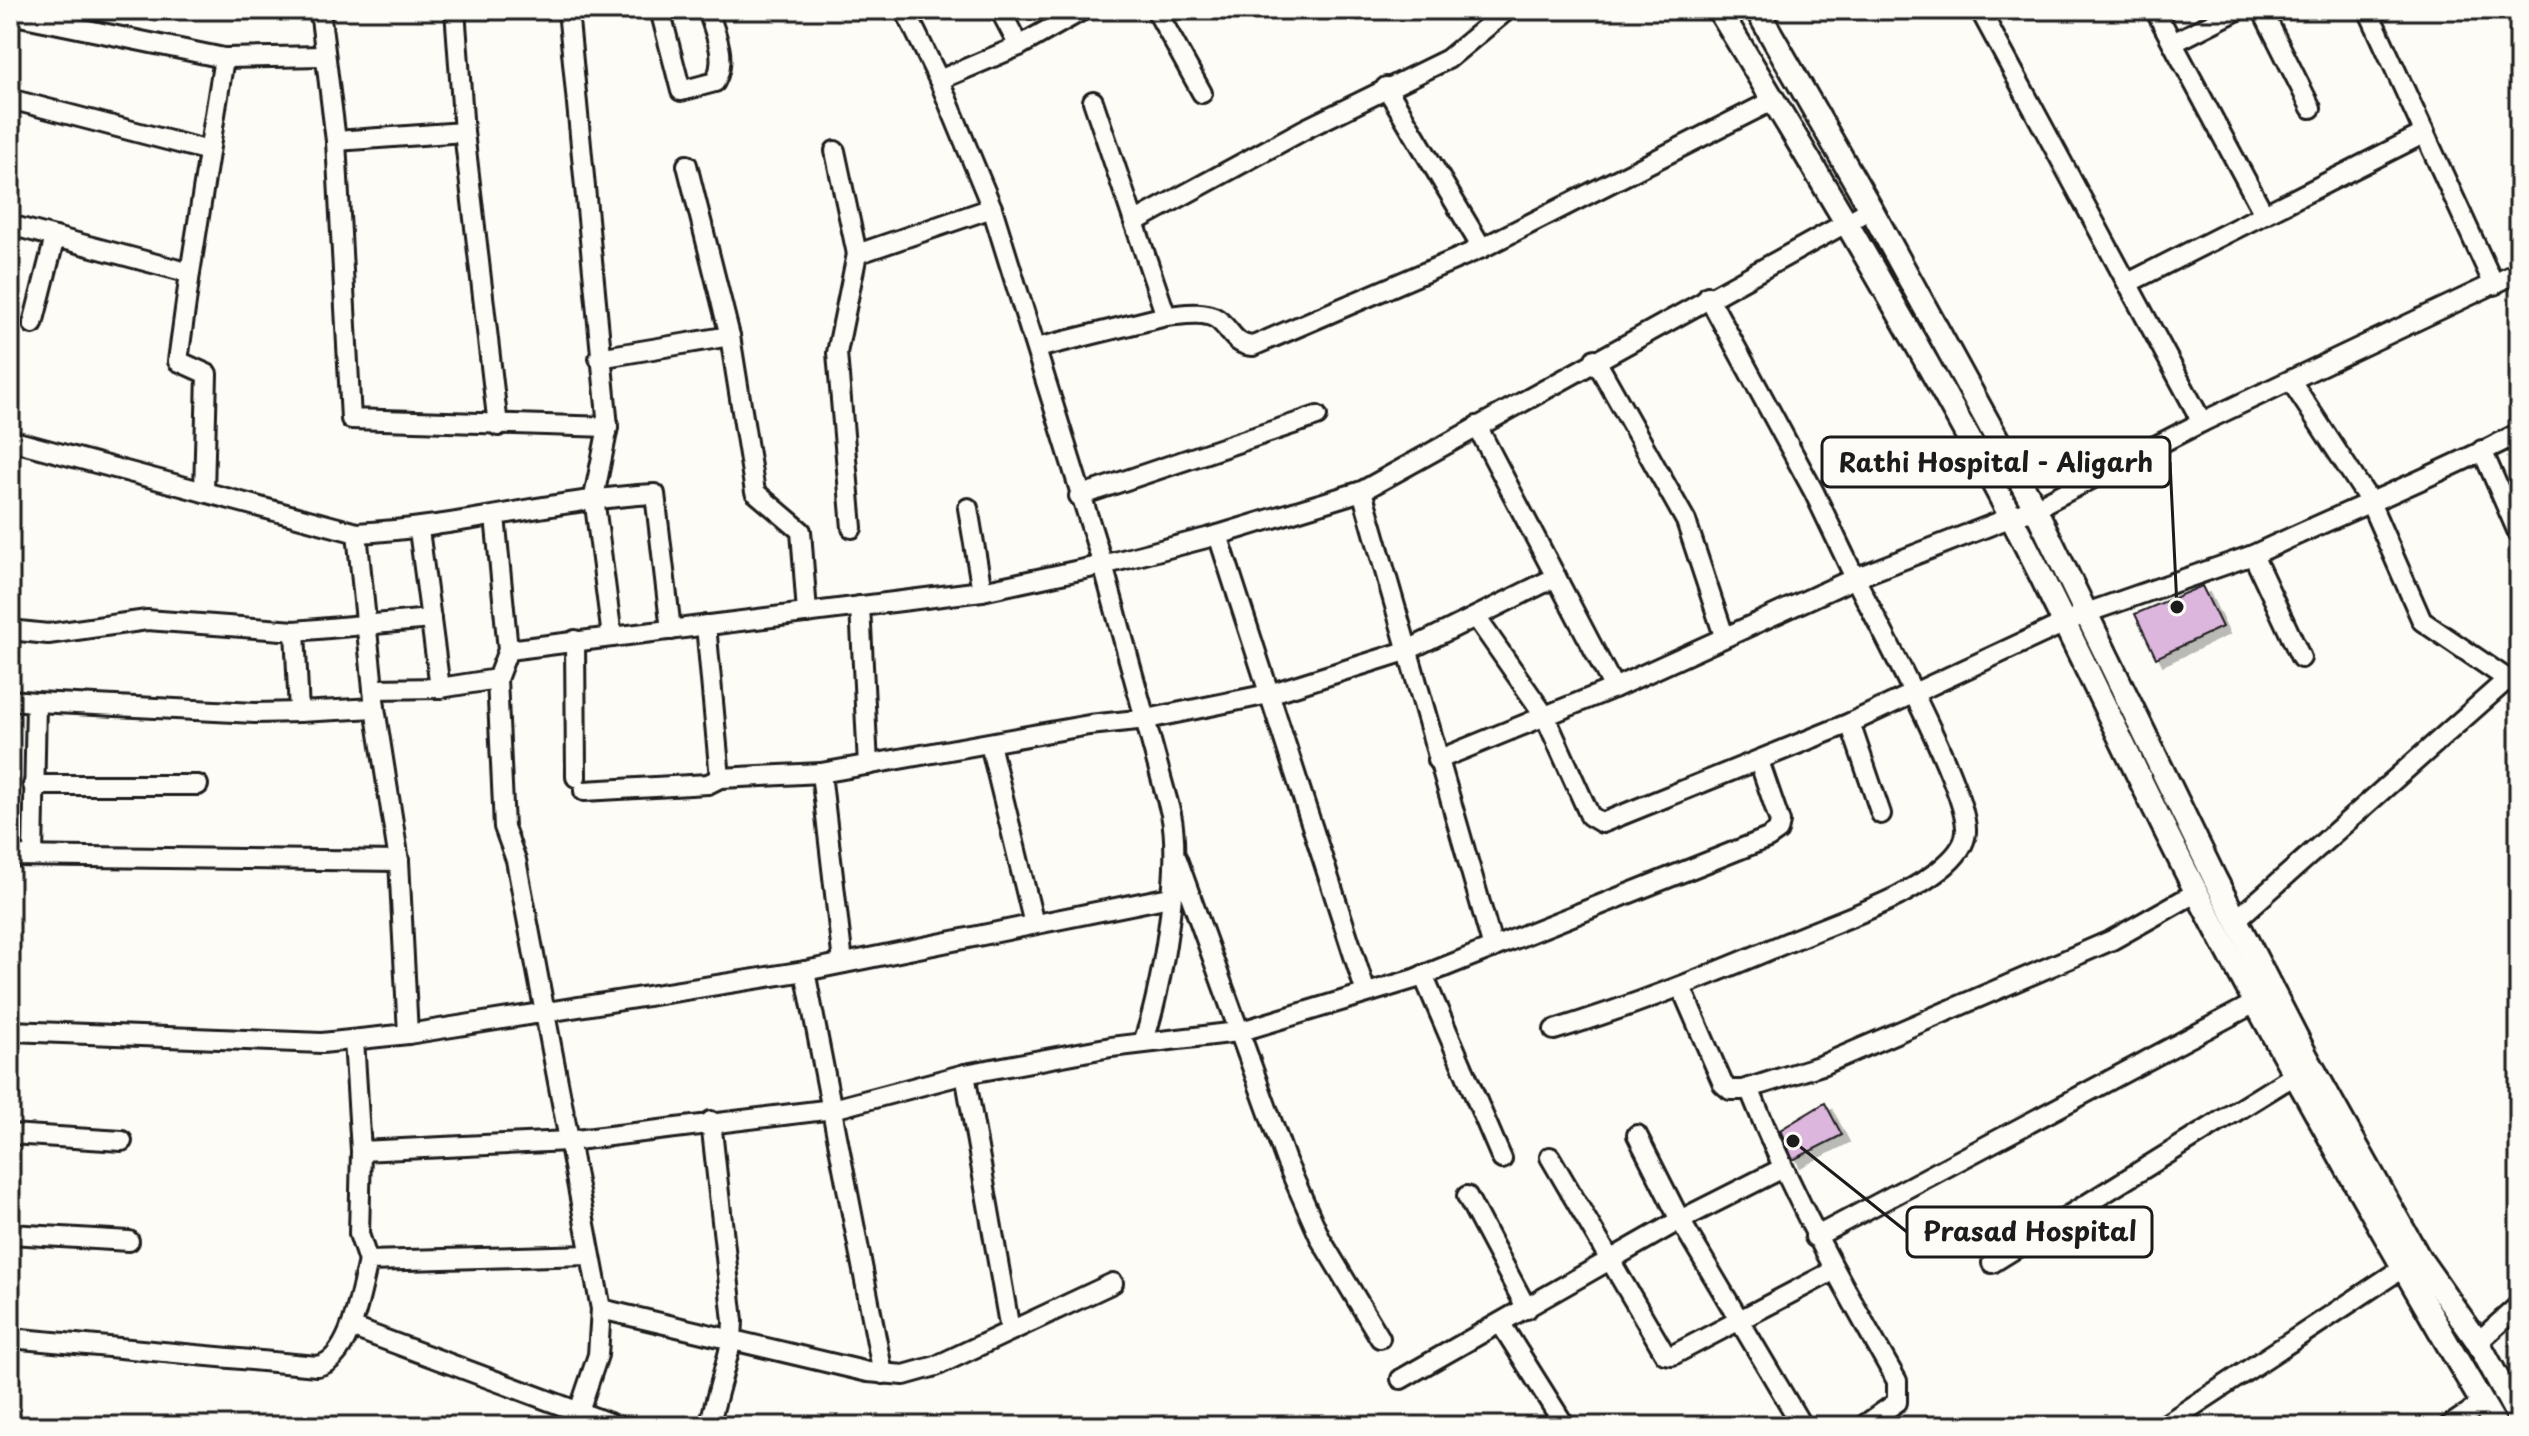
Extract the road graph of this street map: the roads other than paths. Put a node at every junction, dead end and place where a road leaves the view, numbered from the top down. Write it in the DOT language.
graph roads {
  1 [pos="320,10"];
  2 [pos="455,10"];
  3 [pos="568,10"];
  4 [pos="660,10"];
  5 [pos="708,10"];
  6 [pos="905,10"];
  7 [pos="1000,10"];
  8 [pos="1083,10"];
  9 [pos="1156,10"];
  10 [pos="1507,10"];
  11 [pos="1719,10"];
  12 [pos="1757,10"];
  13 [pos="1980,10"];
  14 [pos="2155,10"];
  15 [pos="2238,10"];
  16 [pos="2262,10"];
  17 [pos="2368,10"];
  18 [pos="10,14"];
  19 [pos="2173,43"];
  20 [pos="1019,46"];
  21 [pos="323,56"];
  22 [pos="224,58"];
  23 [pos="939,80"];
  24 [pos="1386,87"];
  25 [pos="1202,93"];
  26 [pos="10,99"];
  27 [pos="1774,100"];
  28 [pos="1093,101"];
  29 [pos="2311,108"];
  30 [pos="464,132"];
  31 [pos="2425,133"];
  32 [pos="336,141"];
  33 [pos="209,151"];
  34 [pos="835,151"];
  35 [pos="687,165"];
  36 [pos="992,208"];
  37 [pos="1871,209"];
  38 [pos="2264,214"];
  39 [pos="1134,222"];
  40 [pos="1847,222"];
  41 [pos="10,225"];
  42 [pos="55,237"];
  43 [pos="1482,248"];
  44 [pos="857,254"];
  45 [pos="2519,272"];
  46 [pos="190,273"];
  47 [pos="2128,283"];
  48 [pos="2494,285"];
  49 [pos="1708,296"];
  50 [pos="1166,316"];
  51 [pos="33,324"];
  52 [pos="730,336"];
  53 [pos="1037,348"];
  54 [pos="599,358"];
  55 [pos="1595,359"];
  56 [pos="2291,381"];
  57 [pos="1317,416"];
  58 [pos="2202,422"];
  59 [pos="498,426"];
  60 [pos="1477,426"];
  61 [pos="608,427"];
  62 [pos="2519,433"];
  63 [pos="10,440"];
  64 [pos="2482,450"];
  65 [pos="1362,491"];
  66 [pos="204,492"];
  67 [pos="1079,496"];
  68 [pos="594,497"];
  69 [pos="2369,500"];
  70 [pos="968,508"];
  71 [pos="2035,508"];
  72 [pos="495,516"];
  73 [pos="2011,517"];
  74 [pos="852,528"];
  75 [pos="419,530"];
  76 [pos="357,533"];
  77 [pos="1218,535"];
  78 [pos="2519,535"];
  79 [pos="2253,555"];
  80 [pos="1103,565"];
  81 [pos="1556,577"];
  82 [pos="1855,578"];
  83 [pos="982,591"];
  84 [pos="860,606"];
  85 [pos="807,613"];
  86 [pos="2086,613"];
  87 [pos="1476,617"];
  88 [pos="431,619"];
  89 [pos="2063,623"];
  90 [pos="706,625"];
  91 [pos="367,626"];
  92 [pos="10,630"];
  93 [pos="671,630"];
  94 [pos="295,631"];
  95 [pos="1724,636"];
  96 [pos="612,637"];
  97 [pos="575,640"];
  98 [pos="508,650"];
  99 [pos="1406,651"];
  100 [pos="2301,658"];
  101 [pos="497,679"];
  102 [pos="2514,683"];
  103 [pos="440,688"];
  104 [pos="1614,688"];
  105 [pos="373,689"];
  106 [pos="1269,694"];
  107 [pos="1912,694"];
  108 [pos="10,700"];
  109 [pos="36,702"];
  110 [pos="375,708"];
  111 [pos="299,712"];
  112 [pos="1545,716"];
  113 [pos="1147,719"];
  114 [pos="1850,723"];
  115 [pos="990,744"];
  116 [pos="1437,760"];
  117 [pos="1759,761"];
  118 [pos="868,765"];
  119 [pos="821,773"];
  120 [pos="720,778"];
  121 [pos="33,785"];
  122 [pos="198,785"];
  123 [pos="1881,814"];
  124 [pos="1175,853"];
  125 [pos="10,856"];
  126 [pos="33,856"];
  127 [pos="399,861"];
  128 [pos="2197,892"];
  129 [pos="1170,897"];
  130 [pos="2236,920"];
  131 [pos="1034,924"];
  132 [pos="1493,948"];
  133 [pos="843,963"];
  134 [pos="805,971"];
  135 [pos="1423,975"];
  136 [pos="1681,987"];
  137 [pos="1366,993"];
  138 [pos="2255,1003"];
  139 [pos="546,1011"];
  140 [pos="1554,1030"];
  141 [pos="10,1031"];
  142 [pos="1238,1032"];
  143 [pos="408,1034"];
  144 [pos="354,1040"];
  145 [pos="1143,1042"];
  146 [pos="965,1074"];
  147 [pos="2293,1076"];
  148 [pos="1749,1088"];
  149 [pos="833,1109"];
  150 [pos="711,1121"];
  151 [pos="10,1134"];
  152 [pos="1637,1135"];
  153 [pos="122,1141"];
  154 [pos="568,1141"];
  155 [pos="361,1151"];
  156 [pos="1550,1157"];
  157 [pos="1502,1159"];
  158 [pos="1781,1169"];
  159 [pos="1467,1196"];
  160 [pos="1680,1220"];
  161 [pos="10,1234"];
  162 [pos="1815,1237"];
  163 [pos="129,1241"];
  164 [pos="590,1255"];
  165 [pos="368,1261"];
  166 [pos="1992,1263"];
  167 [pos="1609,1264"];
  168 [pos="2401,1269"];
  169 [pos="1833,1271"];
  170 [pos="1113,1283"];
  171 [pos="2519,1305"];
  172 [pos="601,1309"];
  173 [pos="1527,1309"];
  174 [pos="1740,1321"];
  175 [pos="1501,1324"];
  176 [pos="351,1327"];
  177 [pos="1010,1330"];
  178 [pos="10,1338"];
  179 [pos="1380,1338"];
  180 [pos="732,1340"];
  181 [pos="2478,1342"];
  182 [pos="883,1374"];
  183 [pos="1401,1379"];
  184 [pos="2483,1403"];
  185 [pos="2519,1418"];
  186 [pos="577,1420"];
  187 [pos="617,1426"];
  188 [pos="709,1426"];
  189 [pos="1565,1426"];
  190 [pos="1802,1426"];
  191 [pos="1863,1426"];
  192 [pos="2163,1426"];
  193 [pos="2449,1426"];
  194 [pos="2496,1426"];
  1 -- 21 [label="street"];
  2 -- 30 [label="street"];
  3 -- 54 [label="street"];
  4 -- 5 [label="street"];
  6 -- 23 [label="street"];
  7 -- 20 [label="street"];
  8 -- 20 [label="street"];
  9 -- 25 [label="street"];
  10 -- 24 [label="street"];
  11 -- 27 [label="street"];
  12 -- 37 [label="street"];
  13 -- 47 [label="street"];
  14 -- 19 [label="street"];
  15 -- 19 [label="street"];
  16 -- 29 [label="street"];
  17 -- 31 [label="street"];
  18 -- 22 [label="street"];
  19 -- 38 [label="street"];
  20 -- 23 [label="street"];
  21 -- 22 [label="street"];
  21 -- 32 [label="street"];
  22 -- 33 [label="street"];
  23 -- 36 [label="street"];
  24 -- 39 [label="street"];
  24 -- 43 [label="street"];
  26 -- 33 [label="street"];
  27 -- 40 [label="street"];
  27 -- 43 [label="street"];
  28 -- 39 [label="street"];
  30 -- 32 [label="street"];
  30 -- 59 [label="street"];
  31 -- 38 [label="street"];
  31 -- 48 [label="street"];
  32 -- 59 [label="street"];
  33 -- 46 [label="street"];
  34 -- 44 [label="street"];
  35 -- 52 [label="street"];
  36 -- 44 [label="street"];
  36 -- 53 [label="street"];
  37 -- 40 [label="street"];
  37 -- 71 [label="street"];
  38 -- 47 [label="street"];
  39 -- 50 [label="street"];
  40 -- 49 [label="street"];
  40 -- 73 [label="street"];
  41 -- 42 [label="street"];
  42 -- 46 [label="street"];
  42 -- 51 [label="street"];
  43 -- 50 [label="street"];
  44 -- 74 [label="street"];
  45 -- 48 [label="street"];
  46 -- 66 [label="street"];
  47 -- 58 [label="street"];
  48 -- 56 [label="street"];
  49 -- 55 [label="street"];
  49 -- 82 [label="street"];
  50 -- 53 [label="street"];
  52 -- 54 [label="street"];
  52 -- 85 [label="street"];
  53 -- 67 [label="street"];
  54 -- 61 [label="street"];
  55 -- 60 [label="street"];
  55 -- 95 [label="street"];
  56 -- 58 [label="street"];
  56 -- 69 [label="street"];
  57 -- 67 [label="street"];
  58 -- 71 [label="street"];
  59 -- 61 [label="street"];
  60 -- 65 [label="street"];
  60 -- 81 [label="street"];
  61 -- 68 [label="street"];
  62 -- 64 [label="street"];
  63 -- 66 [label="street"];
  64 -- 69 [label="street"];
  64 -- 78 [label="street"];
  65 -- 77 [label="street"];
  65 -- 99 [label="street"];
  66 -- 76 [label="street"];
  67 -- 80 [label="street"];
  68 -- 72 [label="street"];
  68 -- 93 [label="street"];
  68 -- 96 [label="street"];
  69 -- 79 [label="street"];
  69 -- 102 [label="street"];
  70 -- 83 [label="street"];
  71 -- 73 [label="street"];
  71 -- 86 [label="street"];
  72 -- 75 [label="street"];
  72 -- 98 [label="street"];
  73 -- 82 [label="street"];
  73 -- 89 [label="street"];
  75 -- 76 [label="street"];
  75 -- 88 [label="street"];
  76 -- 91 [label="street"];
  77 -- 80 [label="street"];
  77 -- 106 [label="street"];
  79 -- 86 [label="street"];
  79 -- 100 [label="street"];
  80 -- 83 [label="street"];
  80 -- 113 [label="street"];
  81 -- 87 [label="street"];
  81 -- 104 [label="street"];
  82 -- 95 [label="street"];
  82 -- 107 [label="street"];
  83 -- 84 [label="street"];
  84 -- 85 [label="street"];
  84 -- 118 [label="street"];
  85 -- 90 [label="street"];
  86 -- 89 [label="street"];
  86 -- 130 [label="street"];
  87 -- 99 [label="street"];
  87 -- 112 [label="street"];
  88 -- 91 [label="street"];
  88 -- 103 [label="street"];
  89 -- 107 [label="street"];
  89 -- 128 [label="street"];
  90 -- 93 [label="street"];
  90 -- 120 [label="street"];
  91 -- 94 [label="street"];
  91 -- 105 [label="street"];
  92 -- 94 [label="street"];
  93 -- 96 [label="street"];
  94 -- 111 [label="street"];
  95 -- 104 [label="street"];
  96 -- 97 [label="street"];
  97 -- 98 [label="street"];
  97 -- 120 [label="street"];
  98 -- 101 [label="street"];
  99 -- 106 [label="street"];
  99 -- 116 [label="street"];
  101 -- 103 [label="street"];
  101 -- 139 [label="street"];
  102 -- 130 [label="street"];
  103 -- 105 [label="street"];
  104 -- 112 [label="street"];
  105 -- 110 [label="street"];
  106 -- 113 [label="street"];
  106 -- 137 [label="street"];
  107 -- 114 [label="street"];
  107 -- 136 [label="street"];
  108 -- 109 [label="street"];
  109 -- 111 [label="street"];
  109 -- 121 [label="street"];
  110 -- 111 [label="street"];
  110 -- 127 [label="street"];
  112 -- 116 [label="street"];
  112 -- 117 [label="street"];
  113 -- 115 [label="street"];
  113 -- 124 [label="street"];
  114 -- 117 [label="street"];
  114 -- 123 [label="street"];
  115 -- 118 [label="street"];
  115 -- 131 [label="street"];
  116 -- 132 [label="street"];
  117 -- 132 [label="street"];
  118 -- 119 [label="street"];
  119 -- 120 [label="street"];
  119 -- 133 [label="street"];
  121 -- 122 [label="street"];
  121 -- 126 [label="street"];
  124 -- 129 [label="street"];
  124 -- 142 [label="street"];
  125 -- 126 [label="street"];
  126 -- 127 [label="street"];
  127 -- 143 [label="street"];
  128 -- 138 [label="street"];
  128 -- 148 [label="street"];
  129 -- 131 [label="street"];
  129 -- 145 [label="street"];
  130 -- 181 [label="street"];
  131 -- 133 [label="street"];
  132 -- 135 [label="street"];
  133 -- 134 [label="street"];
  134 -- 139 [label="street"];
  134 -- 149 [label="street"];
  135 -- 137 [label="street"];
  135 -- 157 [label="street"];
  136 -- 140 [label="street"];
  136 -- 148 [label="street"];
  137 -- 142 [label="street"];
  138 -- 147 [label="street"];
  138 -- 162 [label="street"];
  139 -- 143 [label="street"];
  139 -- 154 [label="street"];
  141 -- 144 [label="street"];
  142 -- 145 [label="street"];
  142 -- 179 [label="street"];
  143 -- 144 [label="street"];
  144 -- 155 [label="street"];
  145 -- 146 [label="street"];
  146 -- 149 [label="street"];
  146 -- 177 [label="street"];
  147 -- 166 [label="street"];
  147 -- 168 [label="street"];
  148 -- 158 [label="street"];
  149 -- 150 [label="street"];
  149 -- 182 [label="street"];
  150 -- 154 [label="street"];
  150 -- 180 [label="street"];
  151 -- 153 [label="street"];
  152 -- 160 [label="street"];
  154 -- 155 [label="street"];
  154 -- 164 [label="street"];
  155 -- 165 [label="street"];
  156 -- 167 [label="street"];
  158 -- 160 [label="street"];
  158 -- 162 [label="street"];
  159 -- 173 [label="street"];
  160 -- 167 [label="street"];
  160 -- 174 [label="street"];
  161 -- 163 [label="street"];
  162 -- 169 [label="street"];
  164 -- 165 [label="street"];
  164 -- 172 [label="street"];
  165 -- 176 [label="street"];
  167 -- 173 [label="street"];
  167 -- 174 [label="street"];
  168 -- 184 [label="street"];
  168 -- 192 [label="street"];
  169 -- 174 [label="street"];
  169 -- 191 [label="street"];
  170 -- 177 [label="street"];
  171 -- 181 [label="street"];
  172 -- 180 [label="street"];
  172 -- 186 [label="street"];
  173 -- 175 [label="street"];
  174 -- 190 [label="street"];
  175 -- 183 [label="street"];
  175 -- 189 [label="street"];
  176 -- 178 [label="street"];
  176 -- 186 [label="street"];
  177 -- 182 [label="street"];
  180 -- 182 [label="street"];
  180 -- 188 [label="street"];
  181 -- 185 [label="street"];
  184 -- 193 [label="street"];
  184 -- 194 [label="street"];
  186 -- 187 [label="street"];
}
